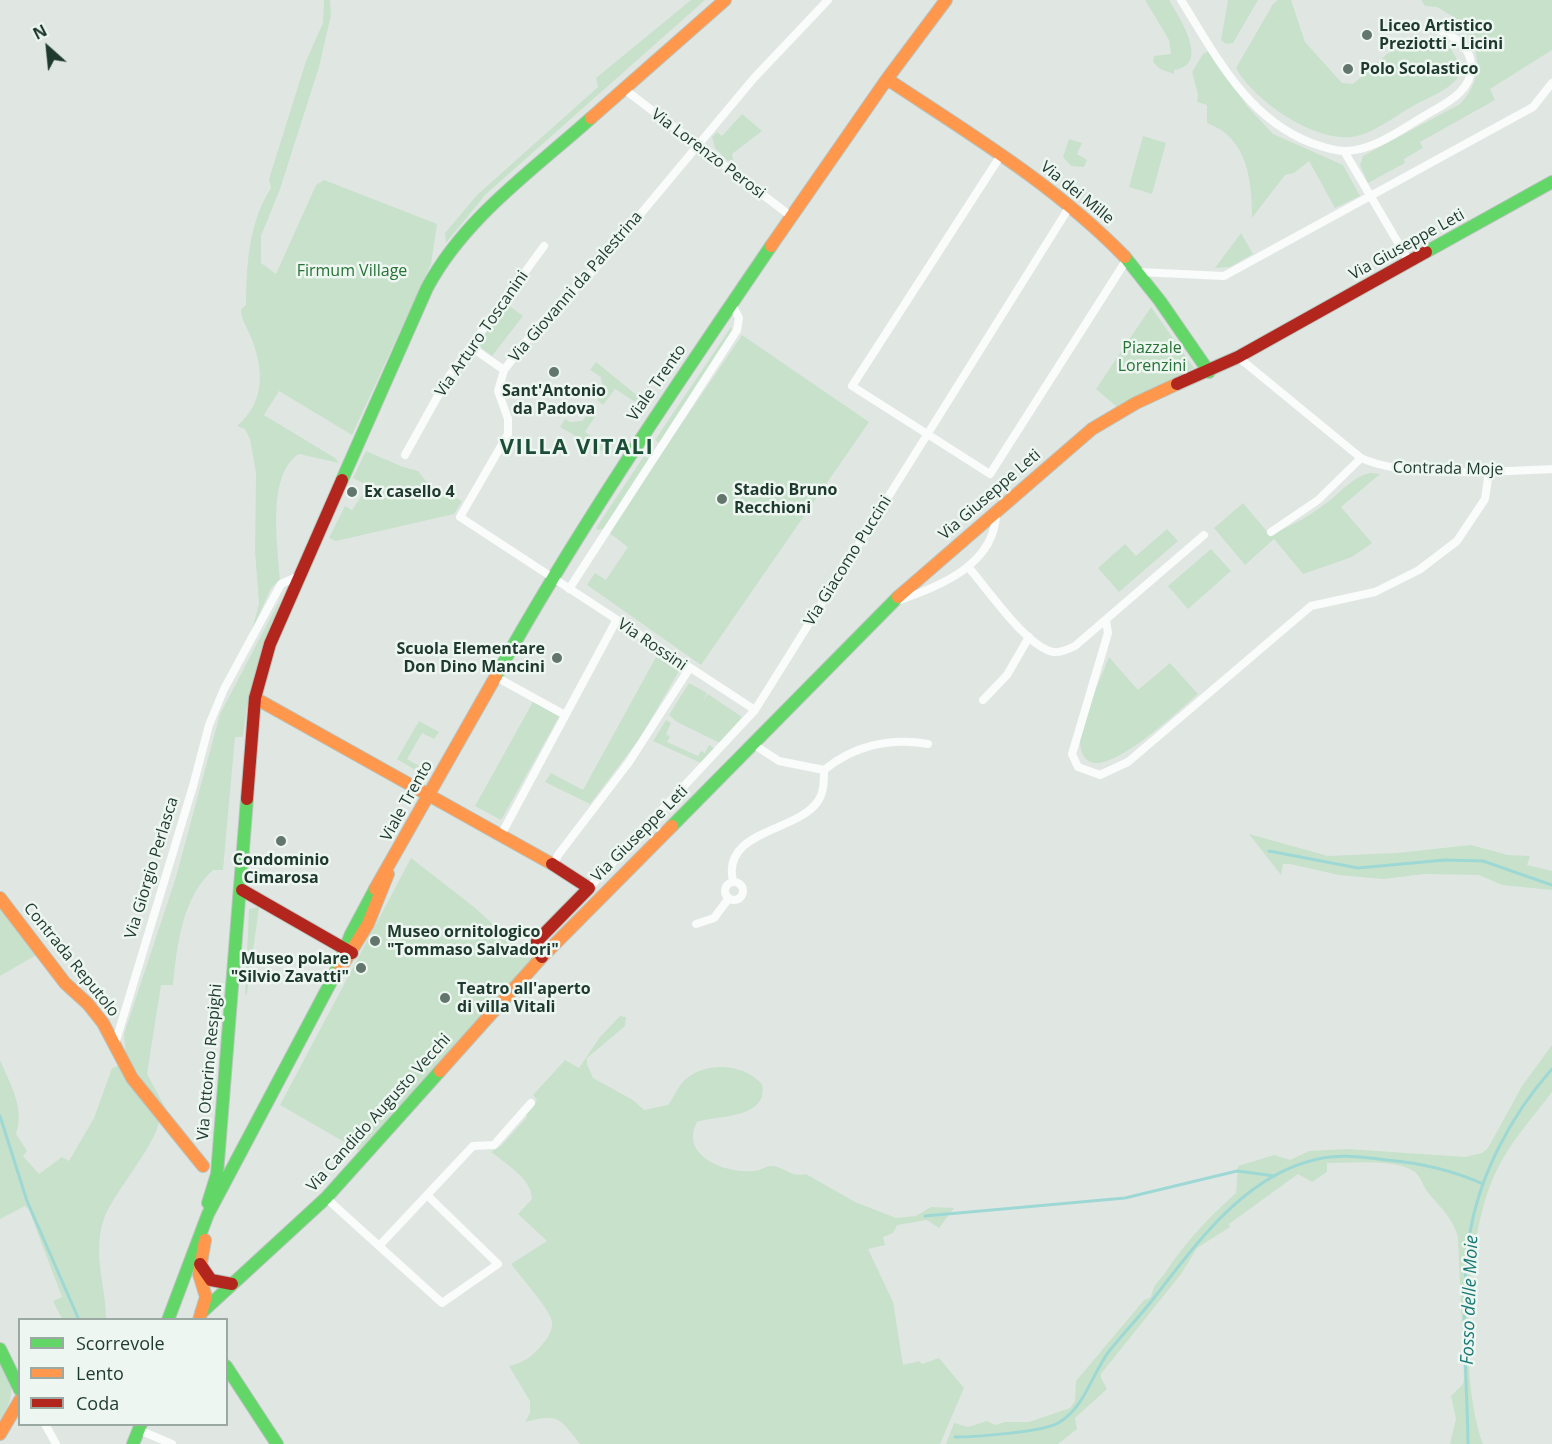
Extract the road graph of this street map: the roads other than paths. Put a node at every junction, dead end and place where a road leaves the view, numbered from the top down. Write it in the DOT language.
graph roads {
  1 [pos="725,0"];
  2 [pos="828,0"];
  3 [pos="946,0"];
  4 [pos="1181,0"];
  5 [pos="1428,27"];
  6 [pos="887,79"];
  7 [pos="1552,83"];
  8 [pos="624,89"];
  9 [pos="696,146"];
  10 [pos="1344,151"];
  11 [pos="1001,155"];
  12 [pos="1552,182"];
  13 [pos="1371,197"];
  14 [pos="1070,206"];
  15 [pos="792,217"];
  16 [pos="544,246"];
  17 [pos="1127,258"];
  18 [pos="1410,263"];
  19 [pos="1139,272"];
  20 [pos="732,304"];
  21 [pos="471,347"];
  22 [pos="1238,357"];
  23 [pos="504,370"];
  24 [pos="1209,372"];
  25 [pos="927,434"];
  26 [pos="405,455"];
  27 [pos="1361,459"];
  28 [pos="1552,469"];
  29 [pos="1489,471"];
  30 [pos="996,511"];
  31 [pos="1271,532"];
  32 [pos="1204,535"];
  33 [pos="969,568"];
  34 [pos="298,576"];
  35 [pos="551,578"];
  36 [pos="568,589"];
  37 [pos="891,603"];
  38 [pos="616,621"];
  39 [pos="1106,621"];
  40 [pos="1029,638"];
  41 [pos="688,669"];
  42 [pos="496,677"];
  43 [pos="255,698"];
  44 [pos="983,700"];
  45 [pos="755,710"];
  46 [pos="565,715"];
  47 [pos="753,744"];
  48 [pos="928,744"];
  49 [pos="824,770"];
  50 [pos="430,796"];
  51 [pos="501,835"];
  52 [pos="554,865"];
  53 [pos="733,881"];
  54 [pos="589,888"];
  55 [pos="242,890"];
  56 [pos="0,898"];
  57 [pos="729,898"];
  58 [pos="696,924"];
  59 [pos="347,951"];
  60 [pos="542,957"];
  61 [pos="114,1044"];
  62 [pos="531,1103"];
  63 [pos="203,1166"];
  64 [pos="218,1166"];
  65 [pos="233,1168"];
  66 [pos="213,1193"];
  67 [pos="427,1195"];
  68 [pos="326,1198"];
  69 [pos="196,1246"];
  70 [pos="380,1246"];
  71 [pos="200,1264"];
  72 [pos="232,1284"];
  73 [pos="201,1286"];
  74 [pos="180,1287"];
  75 [pos="200,1316"];
  76 [pos="169,1318"];
  77 [pos="0,1349"];
  78 [pos="228,1369"];
  79 [pos="18,1385"];
  80 [pos="18,1403"];
  81 [pos="46,1426"];
  82 [pos="137,1426"];
  83 [pos="0,1434"];
  84 [pos="56,1444"];
  85 [pos="124,1444"];
  86 [pos="134,1444"];
  87 [pos="172,1444"];
  88 [pos="277,1444"];
  1 -- 8 [label="main road, Via Ottorino Respighi"];
  2 -- 9 [label="street, Via Giovanni da Palestrina"];
  3 -- 6 [label="main road, Viale Trento"];
  4 -- 10 [label="street"];
  5 -- 10 [label="street"];
  6 -- 11 [label="main road, Via dei Mille"];
  6 -- 15 [label="main road, Viale Trento"];
  7 -- 13 [label="street"];
  8 -- 9 [label="street, Via Lorenzo Perosi"];
  8 -- 34 [label="main road, Via Ottorino Respighi"];
  9 -- 15 [label="street, Via Lorenzo Perosi"];
  9 -- 23 [label="street, Via Giovanni da Palestrina"];
  10 -- 13 [label="street"];
  11 -- 14 [label="main road, Via dei Mille"];
  11 -- 25 [label="street"];
  12 -- 18 [label="main road, Via Giuseppe Leti"];
  13 -- 18 [label="street"];
  13 -- 19 [label="street"];
  14 -- 17 [label="main road, Via dei Mille"];
  14 -- 25 [label="street, Via Giacomo Puccini"];
  15 -- 20 [label="main road, Viale Trento"];
  16 -- 21 [label="street, Via Arturo Toscanini"];
  17 -- 19 [label="main road, Via dei Mille"];
  17 -- 25 [label="street"];
  18 -- 22 [label="main road, Via Giuseppe Leti"];
  19 -- 24 [label="main road, Via dei Mille"];
  20 -- 35 [label="main road, Viale Trento"];
  20 -- 36 [label="street"];
  21 -- 23 [label="street"];
  21 -- 26 [label="street, Via Arturo Toscanini"];
  22 -- 24 [label="main road, Via Giuseppe Leti"];
  22 -- 27 [label="street, Contrada Moje"];
  23 -- 35 [label="street, Via Giovanni da Palestrina"];
  24 -- 30 [label="main road, Via Giuseppe Leti"];
  25 -- 45 [label="street, Via Giacomo Puccini"];
  27 -- 29 [label="street, Contrada Moje"];
  27 -- 31 [label="street"];
  28 -- 29 [label="street, Contrada Moje"];
  29 -- 39 [label="street"];
  30 -- 33 [label="street"];
  30 -- 37 [label="main road, Via Giuseppe Leti"];
  32 -- 39 [label="street"];
  33 -- 37 [label="street"];
  33 -- 40 [label="street"];
  34 -- 43 [label="main road, Via Ottorino Respighi"];
  34 -- 61 [label="street, Via Giorgio Perlasca"];
  35 -- 36 [label="street, Via Rossini"];
  35 -- 42 [label="main road, Viale Trento"];
  36 -- 38 [label="street, Via Rossini"];
  37 -- 47 [label="main road, Via Giuseppe Leti"];
  38 -- 41 [label="street, Via Rossini"];
  38 -- 46 [label="street"];
  39 -- 40 [label="street"];
  40 -- 44 [label="street"];
  41 -- 45 [label="street, Via Rossini"];
  41 -- 52 [label="street"];
  42 -- 46 [label="street"];
  42 -- 50 [label="main road, Viale Trento"];
  43 -- 50 [label="main road"];
  43 -- 55 [label="main road, Via Ottorino Respighi"];
  45 -- 54 [label="street, Via Giacomo Puccini"];
  46 -- 51 [label="street"];
  47 -- 49 [label="street"];
  47 -- 60 [label="main road, Via Giuseppe Leti"];
  48 -- 49 [label="street"];
  49 -- 53 [label="street"];
  50 -- 51 [label="main road"];
  50 -- 59 [label="main road, Viale Trento"];
  51 -- 52 [label="main road"];
  52 -- 54 [label="main road"];
  53 -- 57 [label="street"];
  53 -- 57 [label="street"];
  54 -- 60 [label="main road"];
  55 -- 59 [label="main road"];
  55 -- 64 [label="main road, Via Ottorino Respighi"];
  56 -- 61 [label="main road, Contrada Reputolo"];
  57 -- 58 [label="street"];
  59 -- 65 [label="main road, Viale Trento"];
  60 -- 68 [label="main road, Via Candido Augusto Vecchi"];
  61 -- 63 [label="main road"];
  62 -- 67 [label="street"];
  63 -- 64 [label="main road"];
  63 -- 66 [label="main road"];
  64 -- 66 [label="main road, Via Ottorino Respighi"];
  65 -- 69 [label="main road, Viale Trento"];
  65 -- 71 [label="main road, Viale Trento"];
  66 -- 69 [label="main road, Via Ottorino Respighi"];
  67 -- 70 [label="street"];
  67 -- 70 [label="street"];
  68 -- 70 [label="street"];
  68 -- 72 [label="main road, Via Candido Augusto Vecchi"];
  69 -- 74 [label="main road, Viale Trento"];
  71 -- 72 [label="main road"];
  71 -- 73 [label="main road, Viale Trento"];
  72 -- 73 [label="main road"];
  72 -- 75 [label="main road, Via Candido Augusto Vecchi"];
  73 -- 74 [label="main road"];
  73 -- 75 [label="main road, Viale Trento"];
  74 -- 76 [label="main road, Viale Trento"];
  77 -- 79 [label="main road"];
  78 -- 88 [label="main road"];
  80 -- 83 [label="main road"];
  81 -- 84 [label="street"];
  82 -- 85 [label="main road"];
  82 -- 86 [label="main road"];
  82 -- 87 [label="street"];
}
